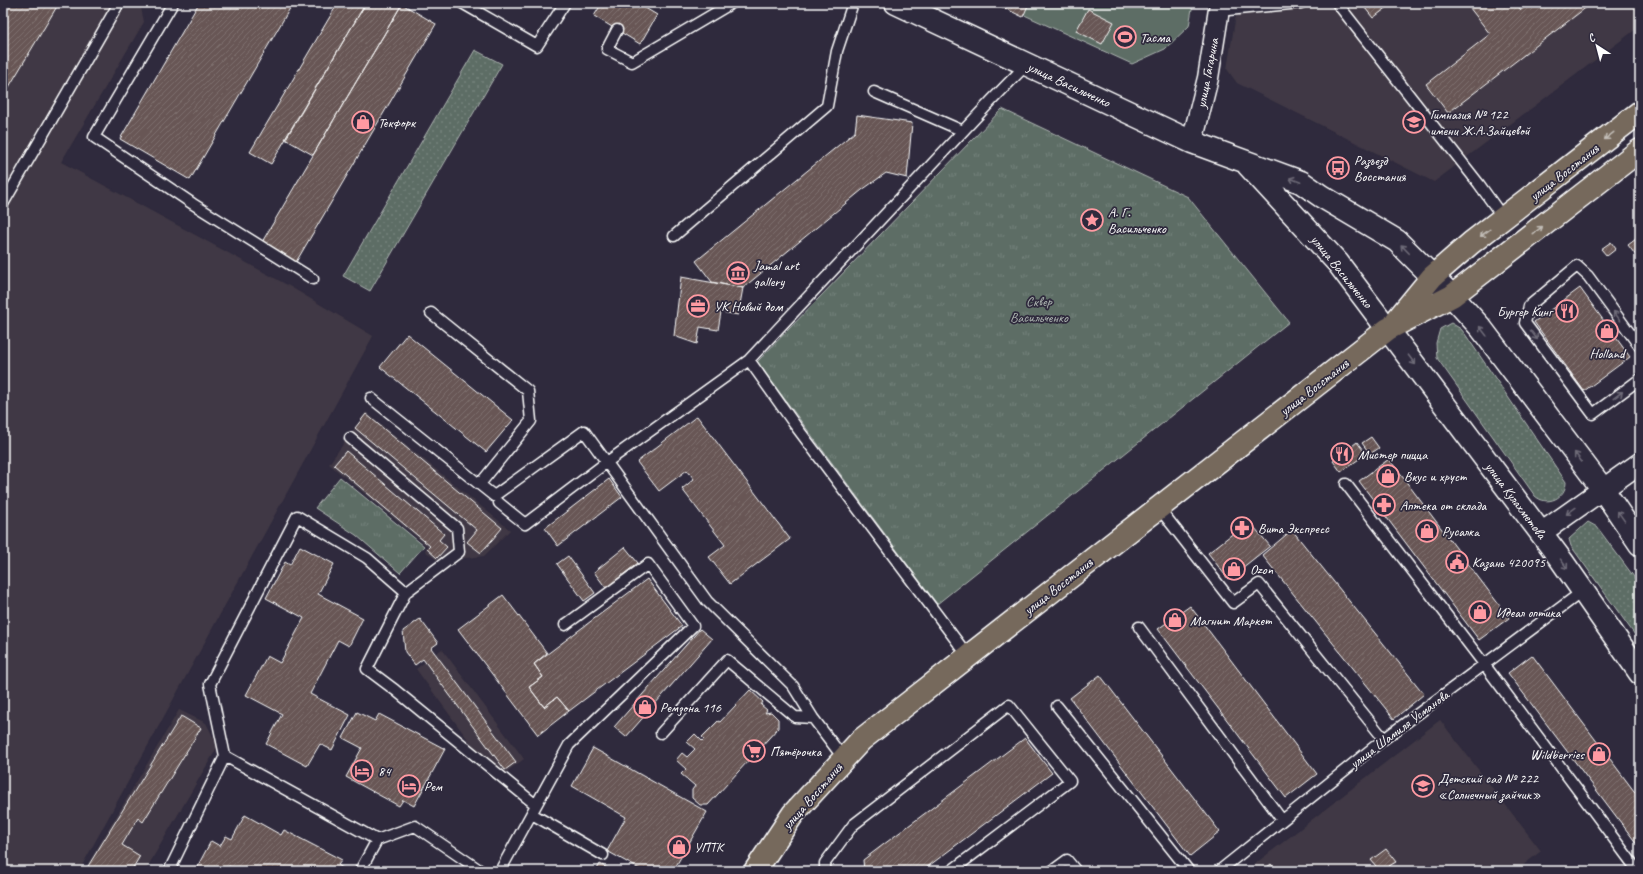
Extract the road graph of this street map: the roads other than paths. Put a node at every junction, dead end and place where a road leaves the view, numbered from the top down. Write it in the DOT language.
graph roads {
  1 [pos="118,3"];
  2 [pos="173,3"];
  3 [pos="462,3"];
  4 [pos="565,3"];
  5 [pos="732,3"];
  6 [pos="853,3"];
  7 [pos="896,3"];
  8 [pos="1301,3"];
  9 [pos="1337,3"];
  10 [pos="1219,7"];
  11 [pos="617,30"];
  12 [pos="1027,64"];
  13 [pos="874,92"];
  14 [pos="1640,112"];
  15 [pos="963,131"];
  16 [pos="1192,142"];
  17 [pos="1640,150"];
  18 [pos="1245,161"];
  19 [pos="3,204"];
  20 [pos="1504,219"];
  21 [pos="674,236"];
  22 [pos="1432,277"];
  23 [pos="313,279"];
  24 [pos="1452,296"];
  25 [pos="431,313"];
  26 [pos="1388,329"];
  27 [pos="1640,347"];
  28 [pos="749,360"];
  29 [pos="1640,379"];
  30 [pos="371,398"];
  31 [pos="350,438"];
  32 [pos="607,462"];
  33 [pos="1640,463"];
  34 [pos="480,484"];
  35 [pos="1346,484"];
  36 [pos="1602,488"];
  37 [pos="499,503"];
  38 [pos="1159,508"];
  39 [pos="1541,533"];
  40 [pos="1640,544"];
  41 [pos="1583,591"];
  42 [pos="406,592"];
  43 [pos="565,624"];
  44 [pos="1139,627"];
  45 [pos="968,656"];
  46 [pos="1484,664"];
  47 [pos="1640,673"];
  48 [pos="1057,706"];
  49 [pos="813,718"];
  50 [pos="661,733"];
  51 [pos="1384,739"];
  52 [pos="225,756"];
  53 [pos="844,759"];
  54 [pos="534,809"];
  55 [pos="1282,820"];
  56 [pos="377,840"];
  57 [pos="603,855"];
  58 [pos="169,871"];
  59 [pos="360,871"];
  60 [pos="480,871"];
  61 [pos="500,871"];
  62 [pos="755,871"];
  63 [pos="825,871"];
  64 [pos="951,871"];
  65 [pos="1052,871"];
  66 [pos="1076,871"];
  67 [pos="1189,871"];
  68 [pos="1219,871"];
  69 [pos="1638,871"];
  1 -- 19 [label="lane"];
  2 -- 23 [label="lane"];
  3 -- 4 [label="lane"];
  5 -- 11 [label="lane"];
  6 -- 21 [label="lane"];
  7 -- 12 [label="main road, улица Васильченко"];
  8 -- 10 [label="lane"];
  9 -- 20 [label="lane"];
  10 -- 16 [label="street, улица Гагарина"];
  12 -- 15 [label="lane"];
  12 -- 16 [label="main road, улица Васильченко"];
  13 -- 15 [label="lane"];
  14 -- 20 [label="main road, улица Восстания, one-way"];
  15 -- 28 [label="lane"];
  16 -- 18 [label="main road, улица Васильченко"];
  24 -- 17 [label="main road, улица Восстания, one-way"];
  22 -- 18 [label="main road, улица Васильченко, one-way"];
  18 -- 26 [label="main road, улица Васильченко"];
  20 -- 22 [label="main road, улица Восстания, one-way"];
  22 -- 24 [label="main road"];
  22 -- 26 [label="main road, улица Восстания"];
  24 -- 26 [label="main road, улица Восстания"];
  36 -- 24 [label="main road, one-way"];
  25 -- 34 [label="lane"];
  26 -- 38 [label="main road, улица Восстания"];
  26 -- 39 [label="main road, улица Кулахметова, one-way"];
  27 -- 29 [label="lane, one-way"];
  28 -- 32 [label="lane"];
  28 -- 45 [label="lane"];
  30 -- 34 [label="lane"];
  31 -- 42 [label="lane"];
  32 -- 34 [label="lane"];
  32 -- 37 [label="lane"];
  32 -- 49 [label="lane"];
  33 -- 36 [label="street"];
  35 -- 46 [label="lane"];
  36 -- 39 [label="street, one-way"];
  40 -- 36 [label="main road, one-way"];
  38 -- 45 [label="main road, улица Восстания"];
  38 -- 51 [label="lane"];
  39 -- 41 [label="main road, улица Кулахметова, one-way"];
  41 -- 46 [label="lane, улица Шамиля Усманова"];
  41 -- 47 [label="main road, улица Кулахметова"];
  42 -- 52 [label="lane"];
  42 -- 54 [label="lane"];
  43 -- 54 [label="lane"];
  44 -- 55 [label="lane"];
  45 -- 53 [label="main road, улица Восстания"];
  46 -- 51 [label="lane, улица Шамиля Усманова"];
  46 -- 69 [label="lane"];
  48 -- 67 [label="lane"];
  49 -- 50 [label="lane"];
  49 -- 53 [label="lane"];
  51 -- 55 [label="lane, улица Шамиля Усманова"];
  52 -- 56 [label="lane"];
  52 -- 58 [label="lane"];
  53 -- 62 [label="main road, улица Восстания"];
  54 -- 57 [label="lane"];
  54 -- 61 [label="lane"];
  55 -- 68 [label="lane, улица Шамиля Усманова"];
  56 -- 59 [label="lane"];
  56 -- 60 [label="lane"];
  63 -- 64 [label="lane"];
  65 -- 66 [label="lane"];
}
